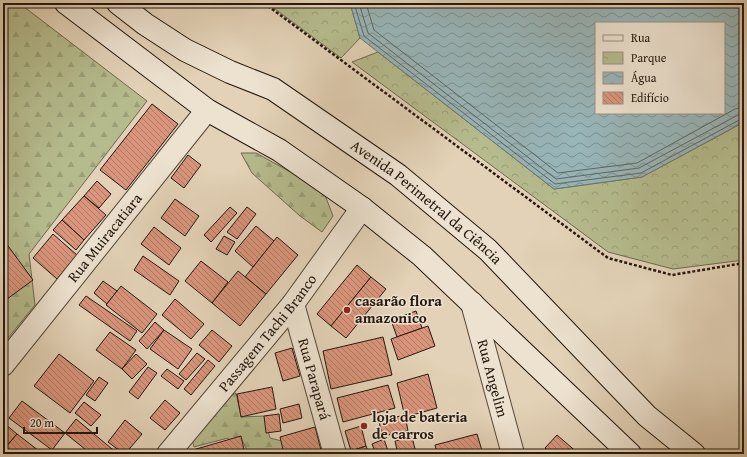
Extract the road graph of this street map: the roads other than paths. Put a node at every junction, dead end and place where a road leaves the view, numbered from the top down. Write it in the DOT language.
graph roads {
  1 [pos="66,3"];
  2 [pos="118,3"];
  3 [pos="207,110"];
  4 [pos="362,208"];
  5 [pos="472,303"];
  6 [pos="293,304"];
  7 [pos="3,365"];
  8 [pos="169,453"];
  9 [pos="335,454"];
  10 [pos="513,454"];
  11 [pos="630,454"];
  12 [pos="694,454"];
  1 -- 3 [label="main road"];
  2 -- 12 [label="main road, Avenida Perimetral da Ciência"];
  3 -- 4 [label="main road"];
  3 -- 7 [label="main road, Rua Muiracatiara"];
  4 -- 5 [label="main road"];
  4 -- 6 [label="main road, Passagem Tachi Branco"];
  5 -- 10 [label="main road, Rua Angelim"];
  5 -- 11 [label="main road"];
  6 -- 8 [label="main road, Passagem Tachi Branco"];
  6 -- 9 [label="main road, Rua Parapará"];
}
